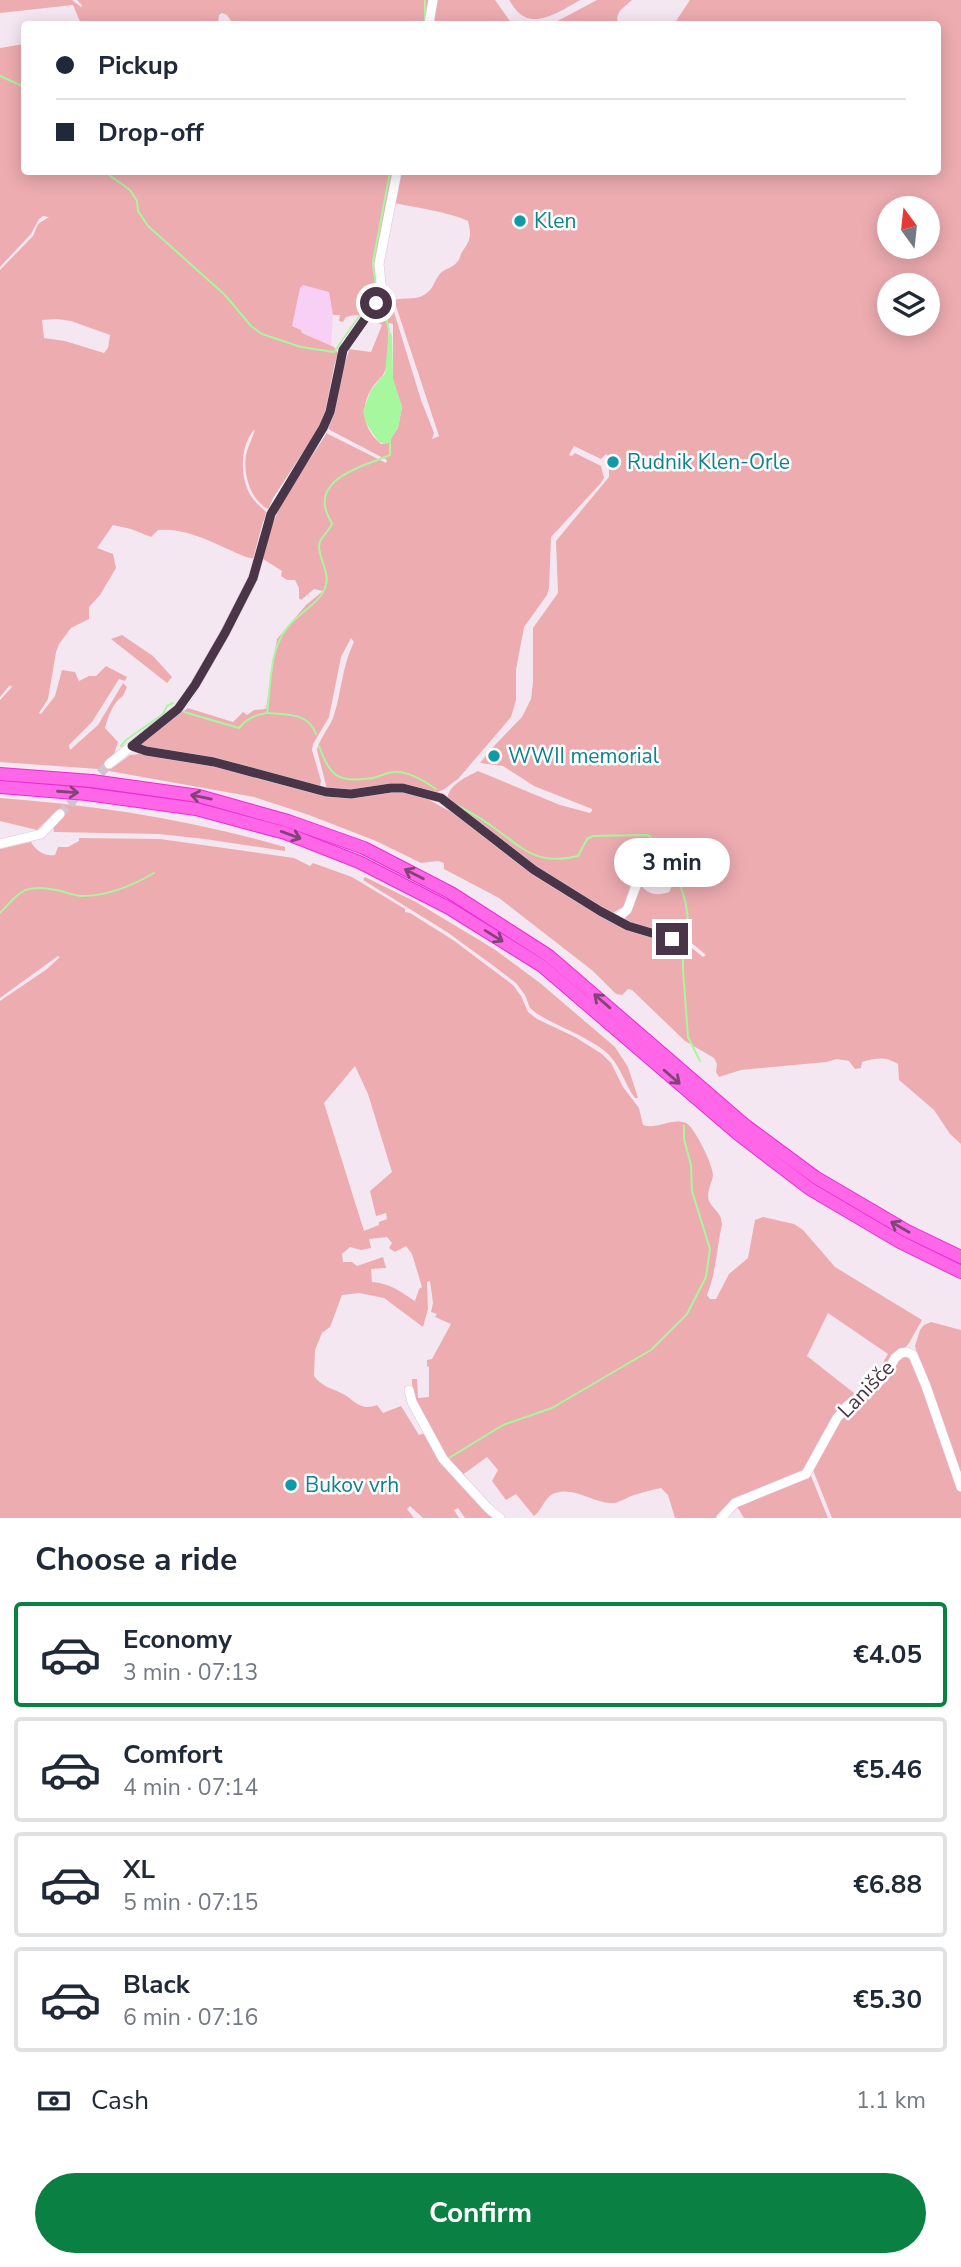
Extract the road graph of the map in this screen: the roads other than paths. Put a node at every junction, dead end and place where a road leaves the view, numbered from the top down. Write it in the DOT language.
graph roads {
  1 [pos="433,0"];
  2 [pos="430,21"];
  3 [pos="396,175"];
  4 [pos="132,746"];
  5 [pos="109,764"];
  6 [pos="0,774"];
  7 [pos="0,787"];
  8 [pos="60,814"];
  9 [pos="0,844"];
  10 [pos="641,873"];
  11 [pos="616,919"];
  12 [pos="672,939"];
  13 [pos="961,1257"];
  14 [pos="961,1272"];
  15 [pos="409,1391"];
  16 [pos="961,1487"];
  17 [pos="500,1518"];
  18 [pos="721,1518"];
  1 -- 2 [label="street"];
  3 -- 4 [label="street"];
  4 -- 5 [label="street"];
  4 -- 11 [label="street"];
  13 -- 6 [label="highway, one-way"];
  7 -- 14 [label="highway, one-way"];
  8 -- 9 [label="street"];
  10 -- 11 [label="street"];
  11 -- 12 [label="street"];
  15 -- 17 [label="street"];
  16 -- 18 [label="street, Lanišče"];
}
